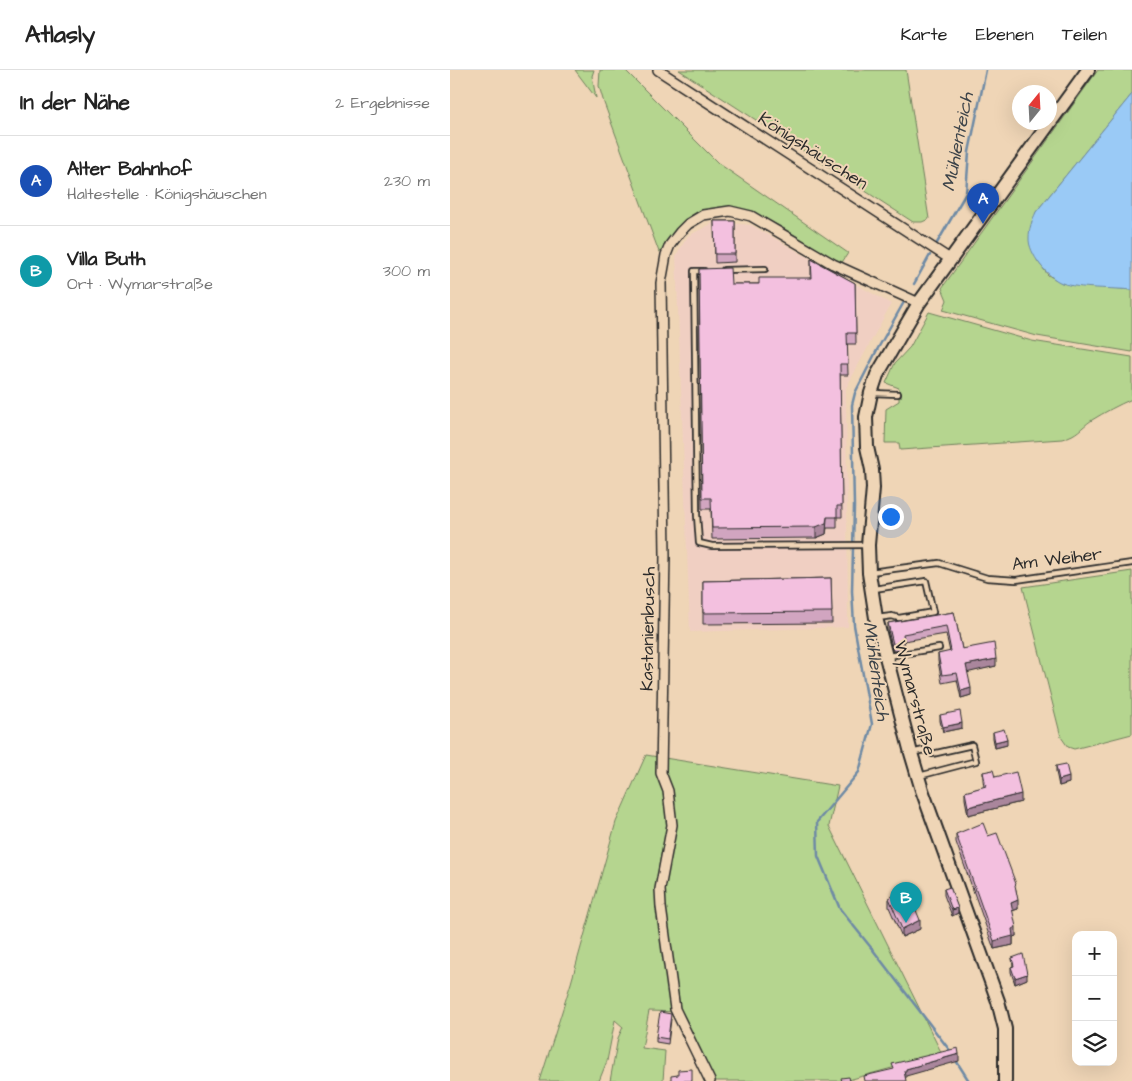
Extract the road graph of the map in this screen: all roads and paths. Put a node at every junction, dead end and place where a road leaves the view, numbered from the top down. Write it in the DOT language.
graph roads {
  1 [pos="658,70"];
  2 [pos="1088,70"];
  3 [pos="950,259"];
  4 [pos="765,269"];
  5 [pos="712,270"];
  6 [pos="721,270"];
  7 [pos="920,303"];
  8 [pos="871,393"];
  9 [pos="898,394"];
  10 [pos="864,546"];
  11 [pos="1132,563"];
  12 [pos="869,572"];
  13 [pos="871,589"];
  14 [pos="876,618"];
  15 [pos="939,648"];
  16 [pos="886,656"];
  17 [pos="911,753"];
  18 [pos="918,776"];
  19 [pos="710,1081"];
  20 [pos="1006,1081"];
  1 -- 3 [label="street, Königshäuschen"];
  2 -- 3 [label="main road, Wymarstraße"];
  3 -- 7 [label="main road, Wymarstraße"];
  4 -- 6 [label="lane"];
  5 -- 10 [label="lane"];
  7 -- 8 [label="main road, Wymarstraße"];
  7 -- 19 [label="street, Kastanienbusch"];
  8 -- 9 [label="lane"];
  8 -- 10 [label="main road, Wymarstraße"];
  10 -- 12 [label="main road, Wymarstraße"];
  11 -- 12 [label="lane, Am Weiher"];
  12 -- 13 [label="main road, Wymarstraße"];
  13 -- 14 [label="main road, Wymarstraße"];
  13 -- 14 [label="lane"];
  14 -- 16 [label="main road, Wymarstraße"];
  15 -- 16 [label="lane"];
  16 -- 17 [label="main road, Wymarstraße"];
  17 -- 18 [label="main road, Wymarstraße"];
  17 -- 18 [label="lane"];
  18 -- 20 [label="main road, Wymarstraße"];
}
